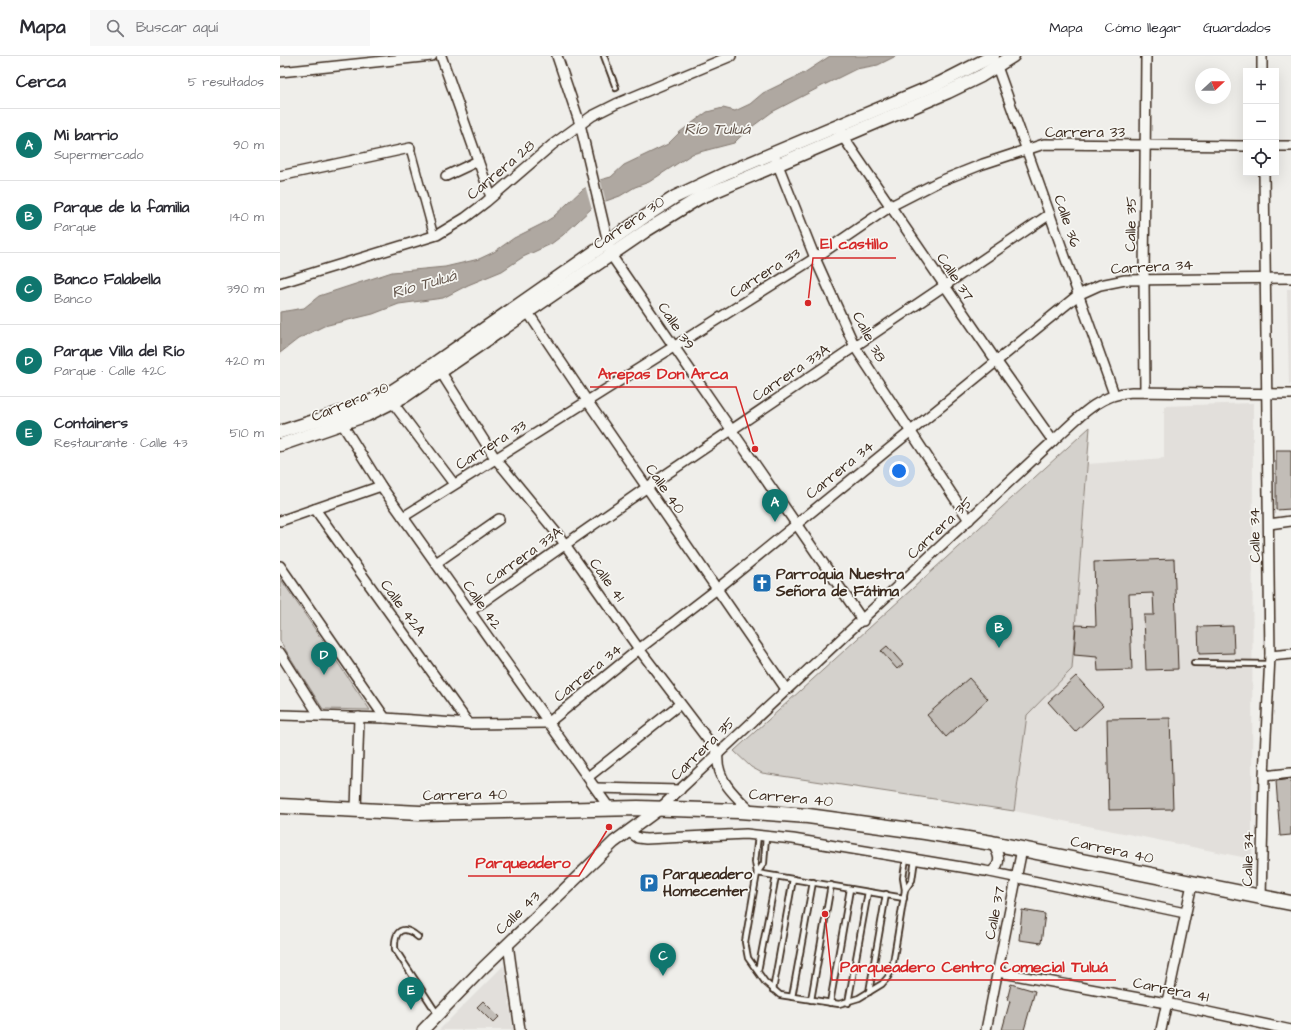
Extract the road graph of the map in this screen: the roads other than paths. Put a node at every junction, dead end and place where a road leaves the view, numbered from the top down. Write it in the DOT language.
graph roads {
  1 [pos="432,56"];
  2 [pos="441,56"];
  3 [pos="557,56"];
  4 [pos="604,56"];
  5 [pos="730,56"];
  6 [pos="1013,56"];
  7 [pos="1146,56"];
  8 [pos="1262,56"];
  9 [pos="995,60"];
  10 [pos="1262,68"];
  11 [pos="280,72"];
  12 [pos="616,88"];
  13 [pos="580,124"];
  14 [pos="840,132"];
  15 [pos="1146,146"];
  16 [pos="1243,146"];
  17 [pos="1279,146"];
  18 [pos="1291,146"];
  19 [pos="410,148"];
  20 [pos="1027,148"];
  21 [pos="776,159"];
  22 [pos="478,162"];
  23 [pos="280,176"];
  24 [pos="446,176"];
  25 [pos="1264,176"];
  26 [pos="491,197"];
  27 [pos="891,206"];
  28 [pos="1050,214"];
  29 [pos="434,236"];
  30 [pos="610,249"];
  31 [pos="815,258"];
  32 [pos="1265,278"];
  33 [pos="1291,278"];
  34 [pos="1144,280"];
  35 [pos="280,283"];
  36 [pos="944,286"];
  37 [pos="1078,295"];
  38 [pos="525,308"];
  39 [pos="674,347"];
  40 [pos="855,347"];
  41 [pos="997,362"];
  42 [pos="439,368"];
  43 [pos="1145,392"];
  44 [pos="1114,394"];
  45 [pos="1268,394"];
  46 [pos="1291,394"];
  47 [pos="588,402"];
  48 [pos="393,403"];
  49 [pos="339,419"];
  50 [pos="732,430"];
  51 [pos="280,432"];
  52 [pos="910,432"];
  53 [pos="1054,441"];
  54 [pos="280,445"];
  55 [pos="495,458"];
  56 [pos="454,484"];
  57 [pos="380,486"];
  58 [pos="646,488"];
  59 [pos="315,509"];
  60 [pos="403,517"];
  61 [pos="499,519"];
  62 [pos="969,520"];
  63 [pos="280,521"];
  64 [pos="1291,521"];
  65 [pos="797,524"];
  66 [pos="1269,524"];
  67 [pos="565,545"];
  68 [pos="436,563"];
  69 [pos="280,566"];
  70 [pos="717,589"];
  71 [pos="470,611"];
  72 [pos="863,621"];
  73 [pos="639,649"];
  74 [pos="280,653"];
  75 [pos="1291,654"];
  76 [pos="1270,660"];
  77 [pos="1194,663"];
  78 [pos="786,689"];
  79 [pos="680,704"];
  80 [pos="280,715"];
  81 [pos="319,715"];
  82 [pos="358,717"];
  83 [pos="385,718"];
  84 [pos="548,723"];
  85 [pos="469,724"];
  86 [pos="718,753"];
  87 [pos="1291,773"];
  88 [pos="1264,776"];
  89 [pos="588,777"];
  90 [pos="596,788"];
  91 [pos="680,790"];
  92 [pos="280,806"];
  93 [pos="610,809"];
  94 [pos="659,809"];
  95 [pos="356,810"];
  96 [pos="752,812"];
  97 [pos="628,831"];
  98 [pos="762,835"];
  99 [pos="992,843"];
  100 [pos="1022,849"];
  101 [pos="911,858"];
  102 [pos="991,872"];
  103 [pos="757,873"];
  104 [pos="776,876"];
  105 [pos="1016,877"];
  106 [pos="793,879"];
  107 [pos="812,882"];
  108 [pos="1192,884"];
  109 [pos="831,885"];
  110 [pos="850,889"];
  111 [pos="905,890"];
  112 [pos="868,892"];
  113 [pos="886,894"];
  114 [pos="1261,897"];
  115 [pos="904,898"];
  116 [pos="1291,903"];
  117 [pos="1185,914"];
  118 [pos="418,936"];
  119 [pos="508,944"];
  120 [pos="758,971"];
  121 [pos="998,972"];
  122 [pos="773,990"];
  123 [pos="869,992"];
  124 [pos="792,997"];
  125 [pos="811,1000"];
  126 [pos="830,1003"];
  127 [pos="848,1003"];
  128 [pos="1166,1003"];
  129 [pos="438,1015"];
  130 [pos="423,1030"];
  131 [pos="520,1030"];
  132 [pos="986,1030"];
  133 [pos="1161,1030"];
  134 [pos="1291,1030"];
  1 -- 11 [label="street"];
  2 -- 22 [label="street"];
  3 -- 13 [label="street, Calle 39"];
  4 -- 12 [label="lane"];
  5 -- 13 [label="street, Carrera 28"];
  6 -- 9 [label="main road, Carrera 30"];
  7 -- 15 [label="street, Calle 35"];
  8 -- 10 [label="street"];
  9 -- 14 [label="main road, Carrera 30"];
  9 -- 20 [label="street, Calle 36"];
  13 -- 26 [label="street, Carrera 28"];
  13 -- 30 [label="street, Calle 39"];
  14 -- 21 [label="main road, Carrera 30"];
  14 -- 27 [label="street, Calle 37"];
  15 -- 16 [label="street, Carrera 33"];
  15 -- 20 [label="street, Carrera 33"];
  15 -- 34 [label="street, Calle 35"];
  17 -- 18 [label="street"];
  19 -- 23 [label="street"];
  19 -- 29 [label="street"];
  20 -- 27 [label="street, Carrera 33"];
  20 -- 28 [label="street, Calle 36"];
  21 -- 30 [label="main road, Carrera 30"];
  21 -- 31 [label="street, Calle 38"];
  22 -- 24 [label="street"];
  22 -- 26 [label="street"];
  25 -- 32 [label="street, Calle 34"];
  26 -- 29 [label="street, Carrera 28"];
  27 -- 31 [label="street, Carrera 33"];
  27 -- 36 [label="street, Calle 37"];
  28 -- 36 [label="street, Carrera 33A"];
  28 -- 37 [label="street, Calle 36"];
  29 -- 35 [label="street, Carrera 28"];
  30 -- 38 [label="main road, Carrera 30"];
  30 -- 39 [label="street, Calle 39"];
  31 -- 39 [label="street, Carrera 33"];
  31 -- 40 [label="street, Calle 38"];
  32 -- 33 [label="street, Carrera 34"];
  32 -- 34 [label="street, Carrera 34"];
  32 -- 45 [label="street, Calle 34"];
  34 -- 37 [label="street, Carrera 34"];
  34 -- 43 [label="street, Calle 35"];
  36 -- 40 [label="street, Carrera 33A"];
  36 -- 41 [label="street, Calle 37"];
  37 -- 41 [label="street, Carrera 34"];
  37 -- 44 [label="street, Calle 36"];
  38 -- 42 [label="main road, Carrera 30"];
  38 -- 47 [label="street, Calle 40"];
  39 -- 47 [label="street, Carrera 33"];
  39 -- 50 [label="street, Calle 39"];
  40 -- 50 [label="street, Carrera 33A"];
  40 -- 52 [label="street, Calle 38"];
  41 -- 52 [label="street, Carrera 34"];
  41 -- 53 [label="street, Calle 37"];
  42 -- 48 [label="main road, Carrera 30"];
  42 -- 49 [label="main road, Carrera 30"];
  42 -- 55 [label="street, Calle 41"];
  43 -- 44 [label="street, Carrera 35"];
  43 -- 45 [label="street, Carrera 35"];
  44 -- 53 [label="street, Carrera 35"];
  45 -- 46 [label="street, Carrera 35"];
  45 -- 66 [label="street, Calle 34"];
  47 -- 55 [label="street, Carrera 33"];
  47 -- 58 [label="street, Calle 40"];
  48 -- 49 [label="main road, Carrera 30"];
  48 -- 56 [label="street"];
  49 -- 51 [label="main road, Carrera 30"];
  49 -- 54 [label="main road, Carrera 30"];
  49 -- 57 [label="street, Calle 42"];
  50 -- 58 [label="street, Carrera 33A"];
  50 -- 65 [label="street, Calle 39"];
  52 -- 62 [label="street, Calle 38"];
  52 -- 65 [label="street, Carrera 34"];
  53 -- 62 [label="street, Carrera 35"];
  55 -- 56 [label="street, Carrera 33"];
  55 -- 67 [label="street, Calle 41"];
  56 -- 60 [label="street, Carrera 33"];
  57 -- 59 [label="street"];
  57 -- 60 [label="street, Calle 42"];
  58 -- 67 [label="street, Carrera 33A"];
  58 -- 70 [label="street, Calle 40"];
  59 -- 63 [label="street"];
  59 -- 85 [label="street, Calle 42A"];
  60 -- 68 [label="street, Calle 42"];
  61 -- 68 [label="street"];
  62 -- 72 [label="street, Carrera 35"];
  64 -- 66 [label="street"];
  65 -- 70 [label="street, Carrera 34"];
  65 -- 72 [label="street, Calle 39"];
  66 -- 76 [label="street, Calle 34"];
  67 -- 71 [label="street, Carrera 33A"];
  67 -- 73 [label="street, Calle 41"];
  68 -- 71 [label="street, Calle 42"];
  69 -- 83 [label="street"];
  70 -- 73 [label="street, Carrera 34"];
  70 -- 78 [label="street, Calle 40"];
  71 -- 84 [label="street, Calle 42"];
  72 -- 78 [label="street, Carrera 35"];
  73 -- 79 [label="street, Calle 41"];
  73 -- 84 [label="street, Carrera 34"];
  74 -- 81 [label="street"];
  75 -- 76 [label="street"];
  76 -- 77 [label="lane"];
  76 -- 88 [label="street, Calle 34"];
  78 -- 86 [label="street, Carrera 35"];
  79 -- 86 [label="street, Calle 41"];
  79 -- 89 [label="street"];
  80 -- 81 [label="street, Carrera 34"];
  81 -- 82 [label="street, Carrera 34"];
  82 -- 83 [label="street, Carrera 34"];
  82 -- 95 [label="street"];
  83 -- 85 [label="street, Carrera 34"];
  84 -- 85 [label="street, Carrera 34"];
  84 -- 89 [label="street, Calle 42"];
  86 -- 91 [label="street, Carrera 35"];
  86 -- 96 [label="street"];
  87 -- 88 [label="street"];
  88 -- 114 [label="street, Calle 34"];
  89 -- 90 [label="street, Calle 42"];
  90 -- 91 [label="street"];
  90 -- 93 [label="street, Calle 42"];
  91 -- 94 [label="street, Carrera 35"];
  92 -- 95 [label="main road, Carrera 40"];
  93 -- 94 [label="main road, Carrera 40"];
  93 -- 95 [label="main road, Carrera 40"];
  94 -- 96 [label="main road, Carrera 40"];
  94 -- 97 [label="street, Calle 43"];
  96 -- 99 [label="main road, Carrera 40"];
  97 -- 98 [label="street"];
  97 -- 119 [label="street, Calle 43"];
  98 -- 101 [label="street"];
  98 -- 103 [label="lane"];
  98 -- 103 [label="lane"];
  99 -- 100 [label="main road, Carrera 40"];
  99 -- 102 [label="street, Calle 37"];
  100 -- 105 [label="street, Calle 37"];
  100 -- 108 [label="main road, Carrera 40"];
  101 -- 102 [label="street"];
  101 -- 111 [label="lane"];
  101 -- 111 [label="lane"];
  102 -- 105 [label="street"];
  103 -- 104 [label="lane"];
  103 -- 120 [label="lane"];
  104 -- 106 [label="lane"];
  104 -- 120 [label="lane"];
  105 -- 117 [label="street"];
  105 -- 121 [label="street, Calle 37"];
  106 -- 107 [label="lane"];
  106 -- 122 [label="lane"];
  107 -- 109 [label="lane"];
  107 -- 124 [label="lane"];
  108 -- 114 [label="main road, Carrera 40"];
  108 -- 117 [label="street"];
  109 -- 110 [label="lane"];
  109 -- 125 [label="lane"];
  110 -- 112 [label="lane"];
  110 -- 126 [label="lane"];
  111 -- 115 [label="lane"];
  112 -- 113 [label="lane"];
  112 -- 127 [label="lane"];
  113 -- 115 [label="lane"];
  113 -- 123 [label="lane"];
  114 -- 116 [label="main road, Carrera 40"];
  115 -- 123 [label="lane"];
  117 -- 128 [label="street"];
  118 -- 129 [label="lane"];
  119 -- 129 [label="street, Calle 43"];
  119 -- 131 [label="street"];
  120 -- 122 [label="lane"];
  121 -- 128 [label="street, Carrera 41"];
  121 -- 132 [label="street, Calle 37"];
  122 -- 124 [label="lane"];
  123 -- 127 [label="lane"];
  124 -- 125 [label="lane"];
  125 -- 126 [label="lane"];
  126 -- 127 [label="lane"];
  128 -- 133 [label="street"];
  128 -- 134 [label="street, Carrera 41"];
  129 -- 130 [label="street, Calle 43"];
}
